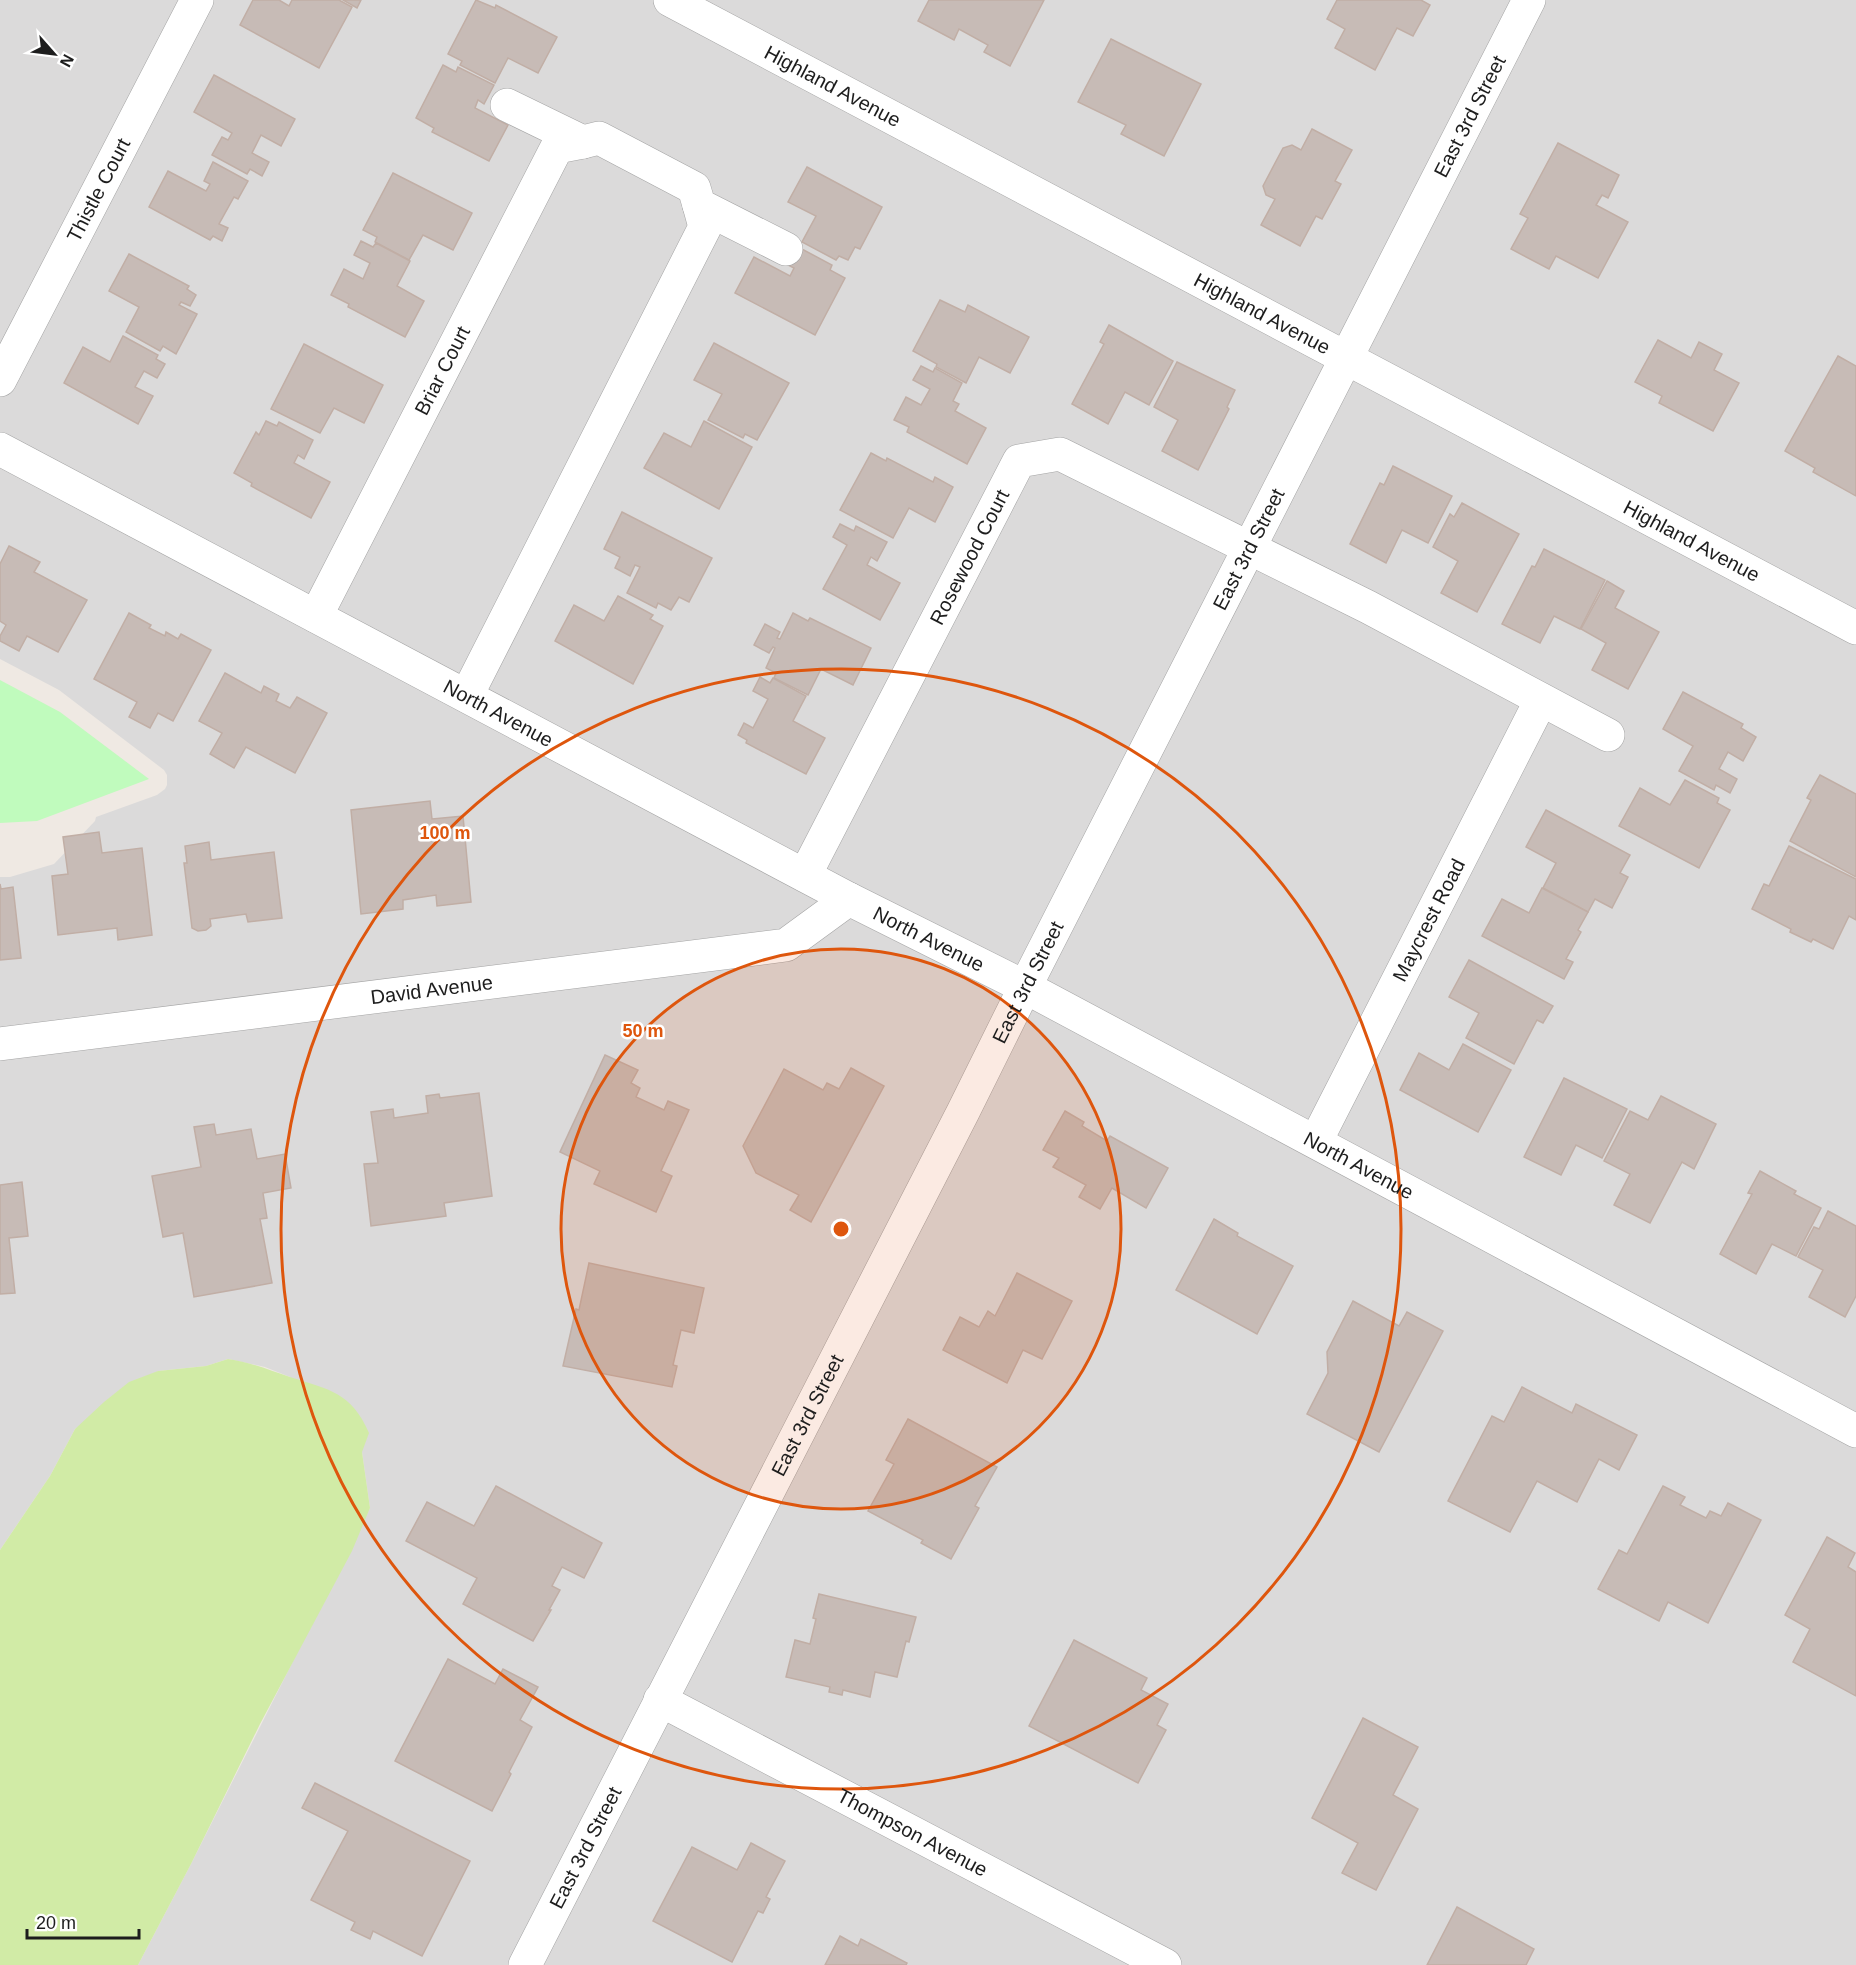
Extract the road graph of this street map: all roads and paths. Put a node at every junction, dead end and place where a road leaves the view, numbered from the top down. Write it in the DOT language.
graph roads {
  1 [pos="197,0"];
  2 [pos="670,0"];
  3 [pos="1529,0"];
  4 [pos="507,105"];
  5 [pos="583,141"];
  6 [pos="699,205"];
  7 [pos="786,249"];
  8 [pos="1346,358"];
  9 [pos="0,380"];
  10 [pos="0,448"];
  11 [pos="1249,548"];
  12 [pos="316,616"];
  13 [pos="1856,628"];
  14 [pos="467,695"];
  15 [pos="1541,700"];
  16 [pos="1608,735"];
  17 [pos="805,875"];
  18 [pos="849,899"];
  19 [pos="1025,987"];
  20 [pos="0,1044"];
  21 [pos="1316,1141"];
  22 [pos="1856,1431"];
  23 [pos="660,1700"];
  24 [pos="525,1965"];
  25 [pos="1165,1965"];
  1 -- 9 [label="street, Thistle Court"];
  2 -- 8 [label="street, Highland Avenue"];
  3 -- 8 [label="street, East 3rd Street"];
  4 -- 5 [label="street, Briar Court"];
  5 -- 6 [label="street, Briar Court"];
  5 -- 12 [label="street, Briar Court"];
  6 -- 7 [label="street, Briar Court"];
  6 -- 14 [label="street"];
  8 -- 11 [label="street, East 3rd Street"];
  8 -- 13 [label="street, Highland Avenue"];
  10 -- 12 [label="street, North Avenue"];
  11 -- 15 [label="street"];
  11 -- 17 [label="street, Rosewood Court"];
  11 -- 19 [label="street, East 3rd Street"];
  12 -- 14 [label="street, North Avenue"];
  14 -- 17 [label="street, North Avenue"];
  15 -- 16 [label="street"];
  15 -- 21 [label="street, Maycrest Road"];
  17 -- 18 [label="street, North Avenue"];
  18 -- 19 [label="street, North Avenue"];
  18 -- 20 [label="street, David Avenue"];
  19 -- 21 [label="street, North Avenue"];
  19 -- 23 [label="street, East 3rd Street"];
  21 -- 22 [label="street, North Avenue"];
  23 -- 24 [label="street, East 3rd Street"];
  23 -- 25 [label="street, Thompson Avenue"];
}
